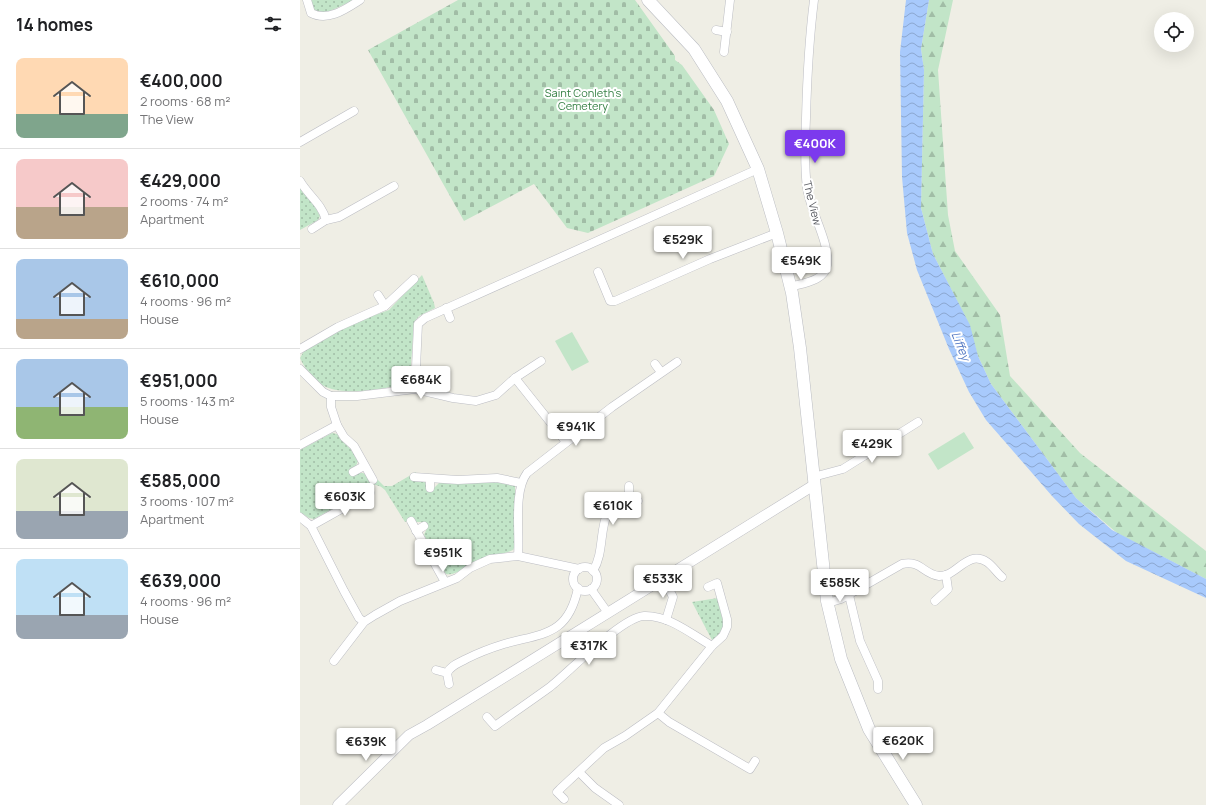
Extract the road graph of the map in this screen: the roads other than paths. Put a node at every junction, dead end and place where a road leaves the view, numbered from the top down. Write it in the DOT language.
graph roads {
  1 [pos="307,0"];
  2 [pos="360,0"];
  3 [pos="648,0"];
  4 [pos="730,0"];
  5 [pos="814,0"];
  6 [pos="716,30"];
  7 [pos="727,32"];
  8 [pos="724,52"];
  9 [pos="354,111"];
  10 [pos="300,142"];
  11 [pos="758,169"];
  12 [pos="300,182"];
  13 [pos="394,186"];
  14 [pos="326,220"];
  15 [pos="312,229"];
  16 [pos="777,232"];
  17 [pos="598,272"];
  18 [pos="414,278"];
  19 [pos="790,286"];
  20 [pos="378,295"];
  21 [pos="385,306"];
  22 [pos="446,308"];
  23 [pos="450,318"];
  24 [pos="300,350"];
  25 [pos="541,361"];
  26 [pos="677,362"];
  27 [pos="655,364"];
  28 [pos="300,369"];
  29 [pos="661,372"];
  30 [pos="515,378"];
  31 [pos="415,389"];
  32 [pos="332,396"];
  33 [pos="918,422"];
  34 [pos="337,426"];
  35 [pos="566,442"];
  36 [pos="300,445"];
  37 [pos="364,466"];
  38 [pos="353,472"];
  39 [pos="414,476"];
  40 [pos="430,479"];
  41 [pos="373,480"];
  42 [pos="814,481"];
  43 [pos="521,483"];
  44 [pos="629,486"];
  45 [pos="430,488"];
  46 [pos="351,489"];
  47 [pos="370,493"];
  48 [pos="630,495"];
  49 [pos="358,500"];
  50 [pos="638,501"];
  51 [pos="300,517"];
  52 [pos="411,521"];
  53 [pos="311,526"];
  54 [pos="424,526"];
  55 [pos="416,531"];
  56 [pos="518,556"];
  57 [pos="579,569"];
  58 [pos="593,571"];
  59 [pos="946,575"];
  60 [pos="1002,577"];
  61 [pos="664,579"];
  62 [pos="445,582"];
  63 [pos="708,587"];
  64 [pos="578,588"];
  65 [pos="591,589"];
  66 [pos="849,595"];
  67 [pos="935,601"];
  68 [pos="828,603"];
  69 [pos="608,613"];
  70 [pos="666,620"];
  71 [pos="364,622"];
  72 [pos="712,646"];
  73 [pos="334,661"];
  74 [pos="436,670"];
  75 [pos="447,673"];
  76 [pos="449,684"];
  77 [pos="878,689"];
  78 [pos="658,713"];
  79 [pos="487,717"];
  80 [pos="755,761"];
  81 [pos="580,773"];
  82 [pos="564,799"];
  83 [pos="338,805"];
  84 [pos="620,805"];
  85 [pos="916,805"];
  1 -- 2 [label="street"];
  3 -- 11 [label="main road"];
  4 -- 7 [label="street"];
  5 -- 19 [label="street, The View"];
  6 -- 7 [label="street"];
  7 -- 8 [label="street"];
  9 -- 10 [label="street"];
  11 -- 16 [label="main road"];
  11 -- 22 [label="street"];
  12 -- 14 [label="street"];
  13 -- 14 [label="street"];
  14 -- 15 [label="street"];
  16 -- 17 [label="street"];
  16 -- 19 [label="main road"];
  18 -- 21 [label="street"];
  19 -- 42 [label="main road"];
  20 -- 21 [label="street"];
  21 -- 24 [label="street"];
  22 -- 23 [label="street"];
  22 -- 31 [label="street"];
  25 -- 30 [label="street"];
  26 -- 29 [label="street"];
  27 -- 29 [label="street"];
  28 -- 32 [label="street"];
  29 -- 35 [label="street"];
  30 -- 31 [label="street"];
  30 -- 35 [label="street"];
  31 -- 32 [label="street"];
  32 -- 34 [label="street"];
  33 -- 42 [label="street"];
  34 -- 36 [label="street"];
  34 -- 37 [label="street"];
  35 -- 43 [label="street"];
  37 -- 38 [label="street"];
  37 -- 41 [label="street"];
  39 -- 40 [label="street"];
  40 -- 43 [label="street"];
  40 -- 45 [label="street"];
  42 -- 61 [label="street"];
  42 -- 68 [label="main road"];
  43 -- 56 [label="street"];
  44 -- 48 [label="street"];
  46 -- 49 [label="street"];
  47 -- 49 [label="street"];
  48 -- 50 [label="street"];
  48 -- 58 [label="street"];
  49 -- 53 [label="street"];
  51 -- 53 [label="street"];
  52 -- 55 [label="street"];
  53 -- 71 [label="street"];
  54 -- 55 [label="street"];
  55 -- 62 [label="street"];
  56 -- 57 [label="street"];
  56 -- 62 [label="street"];
  57 -- 58 [label="street"];
  57 -- 64 [label="street"];
  58 -- 65 [label="street"];
  59 -- 60 [label="street"];
  59 -- 66 [label="street"];
  59 -- 67 [label="street"];
  61 -- 69 [label="street"];
  61 -- 70 [label="street"];
  62 -- 71 [label="street"];
  63 -- 72 [label="street"];
  64 -- 65 [label="street"];
  64 -- 75 [label="street"];
  65 -- 69 [label="street"];
  66 -- 68 [label="street"];
  66 -- 77 [label="street"];
  68 -- 85 [label="main road"];
  69 -- 83 [label="street"];
  70 -- 72 [label="street"];
  70 -- 79 [label="street"];
  71 -- 73 [label="street"];
  72 -- 78 [label="street"];
  74 -- 75 [label="street"];
  75 -- 76 [label="street"];
  78 -- 80 [label="street"];
  78 -- 81 [label="street"];
  81 -- 82 [label="street"];
  81 -- 84 [label="street"];
}
